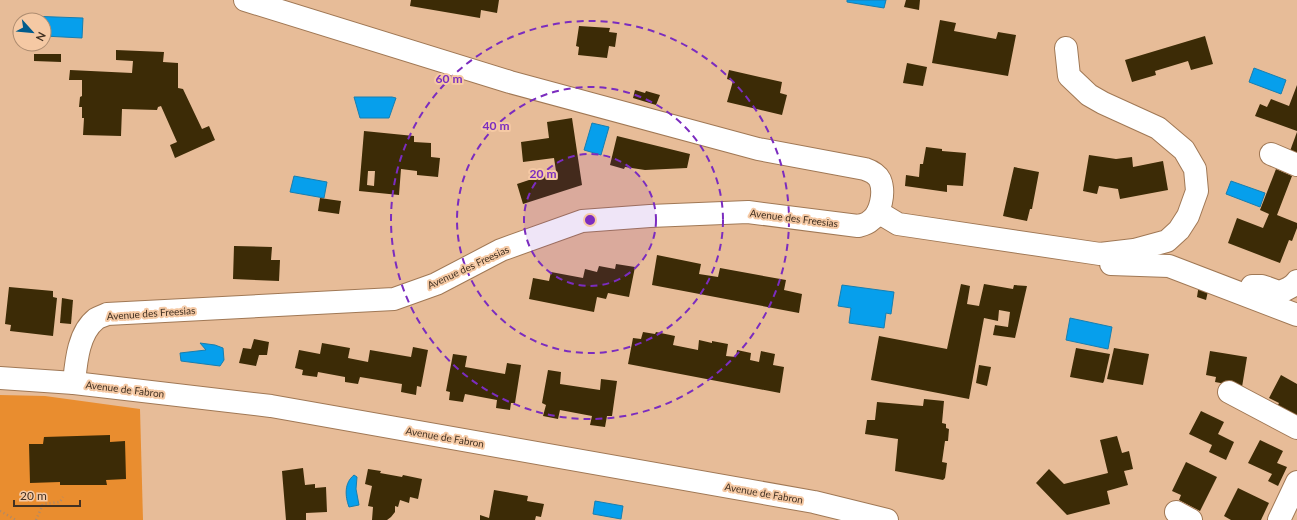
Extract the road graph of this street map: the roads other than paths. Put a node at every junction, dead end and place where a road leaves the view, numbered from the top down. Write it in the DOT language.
graph roads {
  1 [pos="245,0"];
  2 [pos="1066,48"];
  3 [pos="1271,154"];
  4 [pos="1297,164"];
  5 [pos="878,212"];
  6 [pos="898,224"];
  7 [pos="1297,280"];
  8 [pos="1244,295"];
  9 [pos="1297,315"];
  10 [pos="0,378"];
  11 [pos="74,383"];
  12 [pos="1229,392"];
  13 [pos="1297,428"];
  14 [pos="1297,482"];
  15 [pos="887,520"];
  16 [pos="1279,520"];
  1 -- 5 [label="street"];
  2 -- 6 [label="street"];
  3 -- 4 [label="street"];
  5 -- 6 [label="street"];
  5 -- 11 [label="street, Avenue des Freesias"];
  6 -- 8 [label="street"];
  7 -- 8 [label="street"];
  8 -- 9 [label="street"];
  10 -- 11 [label="street, Avenue de Fabron"];
  11 -- 15 [label="street, Avenue de Fabron"];
  12 -- 13 [label="street"];
  14 -- 16 [label="street"];
}
